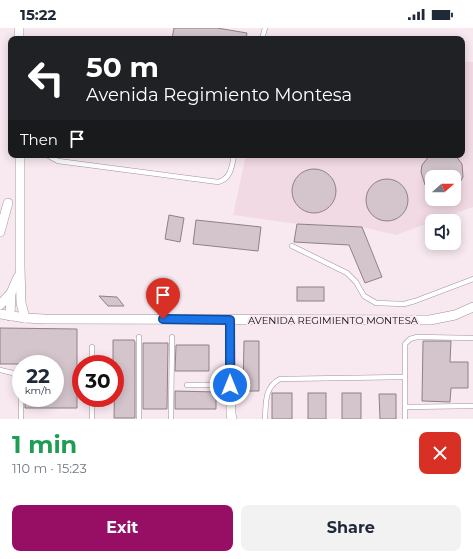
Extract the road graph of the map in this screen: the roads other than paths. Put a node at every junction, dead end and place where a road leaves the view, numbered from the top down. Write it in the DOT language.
graph roads {
  1 [pos="20,158"];
  2 [pos="52,158"];
  3 [pos="233,158"];
  4 [pos="8,203"];
  5 [pos="0,232"];
  6 [pos="292,246"];
  7 [pos="20,267"];
  8 [pos="473,279"];
  9 [pos="11,293"];
  10 [pos="0,305"];
  11 [pos="473,307"];
  12 [pos="0,314"];
  13 [pos="10,316"];
  14 [pos="25,318"];
  15 [pos="230,320"];
  16 [pos="139,337"];
  17 [pos="172,338"];
  18 [pos="473,338"];
  19 [pos="92,347"];
  20 [pos="92,355"];
  21 [pos="0,370"];
  22 [pos="12,373"];
  23 [pos="405,377"];
  24 [pos="187,385"];
  25 [pos="230,385"];
  26 [pos="473,406"];
  27 [pos="22,407"];
  28 [pos="92,407"];
  29 [pos="405,407"];
  30 [pos="21,419"];
  31 [pos="92,419"];
  32 [pos="139,419"];
  33 [pos="171,419"];
  34 [pos="232,419"];
  35 [pos="265,419"];
  36 [pos="405,419"];
  1 -- 7 [label="street"];
  2 -- 3 [label="lane"];
  4 -- 5 [label="street"];
  6 -- 8 [label="lane"];
  7 -- 9 [label="street"];
  7 -- 14 [label="street"];
  9 -- 10 [label="street"];
  9 -- 13 [label="street"];
  11 -- 15 [label="street, AVENIDA REGIMIENTO MONTESA"];
  12 -- 13 [label="street, AVENIDA REGIMIENTO MONTESA"];
  13 -- 14 [label="street, AVENIDA REGIMIENTO MONTESA"];
  14 -- 15 [label="street, AVENIDA REGIMIENTO MONTESA"];
  15 -- 25 [label="street"];
  16 -- 32 [label="lane"];
  17 -- 33 [label="lane"];
  18 -- 23 [label="lane"];
  19 -- 20 [label="lane"];
  21 -- 22 [label="lane"];
  23 -- 29 [label="lane"];
  23 -- 35 [label="lane"];
  24 -- 25 [label="lane"];
  25 -- 34 [label="street"];
  26 -- 29 [label="lane"];
  27 -- 30 [label="lane"];
  28 -- 31 [label="lane"];
  29 -- 36 [label="lane"];
}
